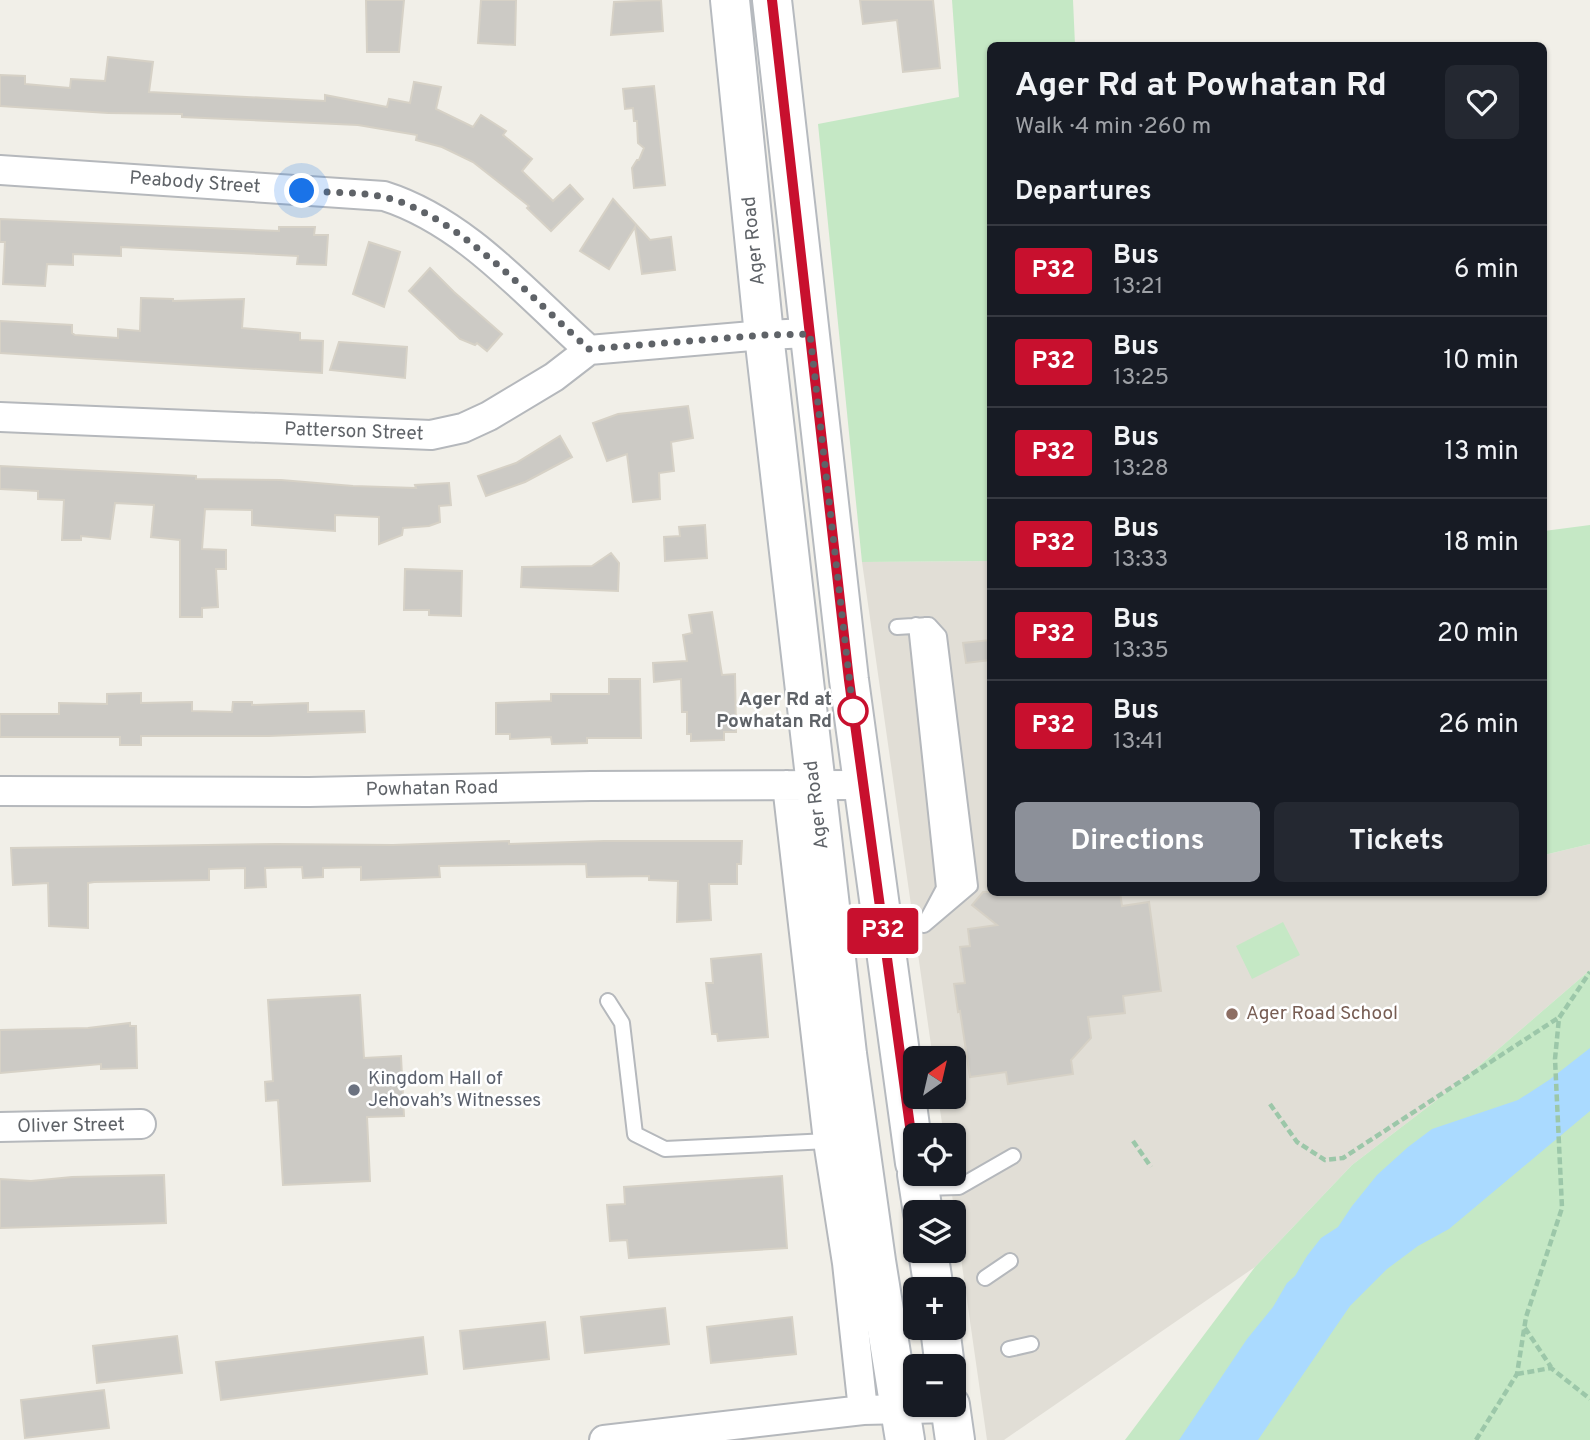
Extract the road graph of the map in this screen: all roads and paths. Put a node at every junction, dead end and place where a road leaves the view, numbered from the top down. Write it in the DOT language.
graph roads {
  1 [pos="730,0"];
  2 [pos="772,0"];
  3 [pos="0,170"];
  4 [pos="810,334"];
  5 [pos="764,335"];
  6 [pos="589,349"];
  7 [pos="0,417"];
  8 [pos="921,625"];
  9 [pos="897,627"];
  10 [pos="801,785"];
  11 [pos="863,785"];
  12 [pos="0,791"];
  13 [pos="1590,972"];
  14 [pos="608,1001"];
  15 [pos="1559,1018"];
  16 [pos="1270,1104"];
  17 [pos="909,1123"];
  18 [pos="142,1124"];
  19 [pos="0,1127"];
  20 [pos="828,1141"];
  21 [pos="1133,1141"];
  22 [pos="1013,1156"];
  23 [pos="1151,1167"];
  24 [pos="966,1183"];
  25 [pos="938,1186"];
  26 [pos="961,1186"];
  27 [pos="1010,1261"];
  28 [pos="985,1278"];
  29 [pos="1524,1327"];
  30 [pos="1031,1344"];
  31 [pos="1009,1349"];
  32 [pos="1551,1368"];
  33 [pos="1517,1374"];
  34 [pos="1590,1399"];
  35 [pos="952,1418"];
  36 [pos="890,1419"];
  37 [pos="604,1440"];
  38 [pos="1476,1440"];
  1 -- 5 [label="main road, Ager Road"];
  2 -- 4 [label="main road"];
  3 -- 6 [label="street, Peabody Street"];
  4 -- 5 [label="street"];
  4 -- 11 [label="main road"];
  5 -- 6 [label="street"];
  5 -- 10 [label="main road, Ager Road"];
  6 -- 7 [label="street, Patterson Street"];
  8 -- 8 [label="lane"];
  8 -- 9 [label="lane"];
  10 -- 11 [label="street, Powhatan Road"];
  10 -- 12 [label="street, Powhatan Road"];
  10 -- 20 [label="street, Ager Road"];
  10 -- 36 [label="main road, Ager Road"];
  11 -- 17 [label="main road"];
  13 -- 15 [label="path"];
  14 -- 20 [label="lane"];
  15 -- 16 [label="path"];
  15 -- 29 [label="path"];
  18 -- 19 [label="street, Oliver Street"];
  20 -- 36 [label="street, Ager Road"];
  21 -- 23 [label="path"];
  22 -- 24 [label="lane"];
  25 -- 26 [label="lane"];
  27 -- 28 [label="lane"];
  29 -- 32 [label="path"];
  29 -- 33 [label="path"];
  30 -- 31 [label="lane"];
  32 -- 33 [label="path"];
  32 -- 34 [label="path"];
  33 -- 38 [label="path"];
  35 -- 36 [label="street"];
  36 -- 37 [label="street"];
}
